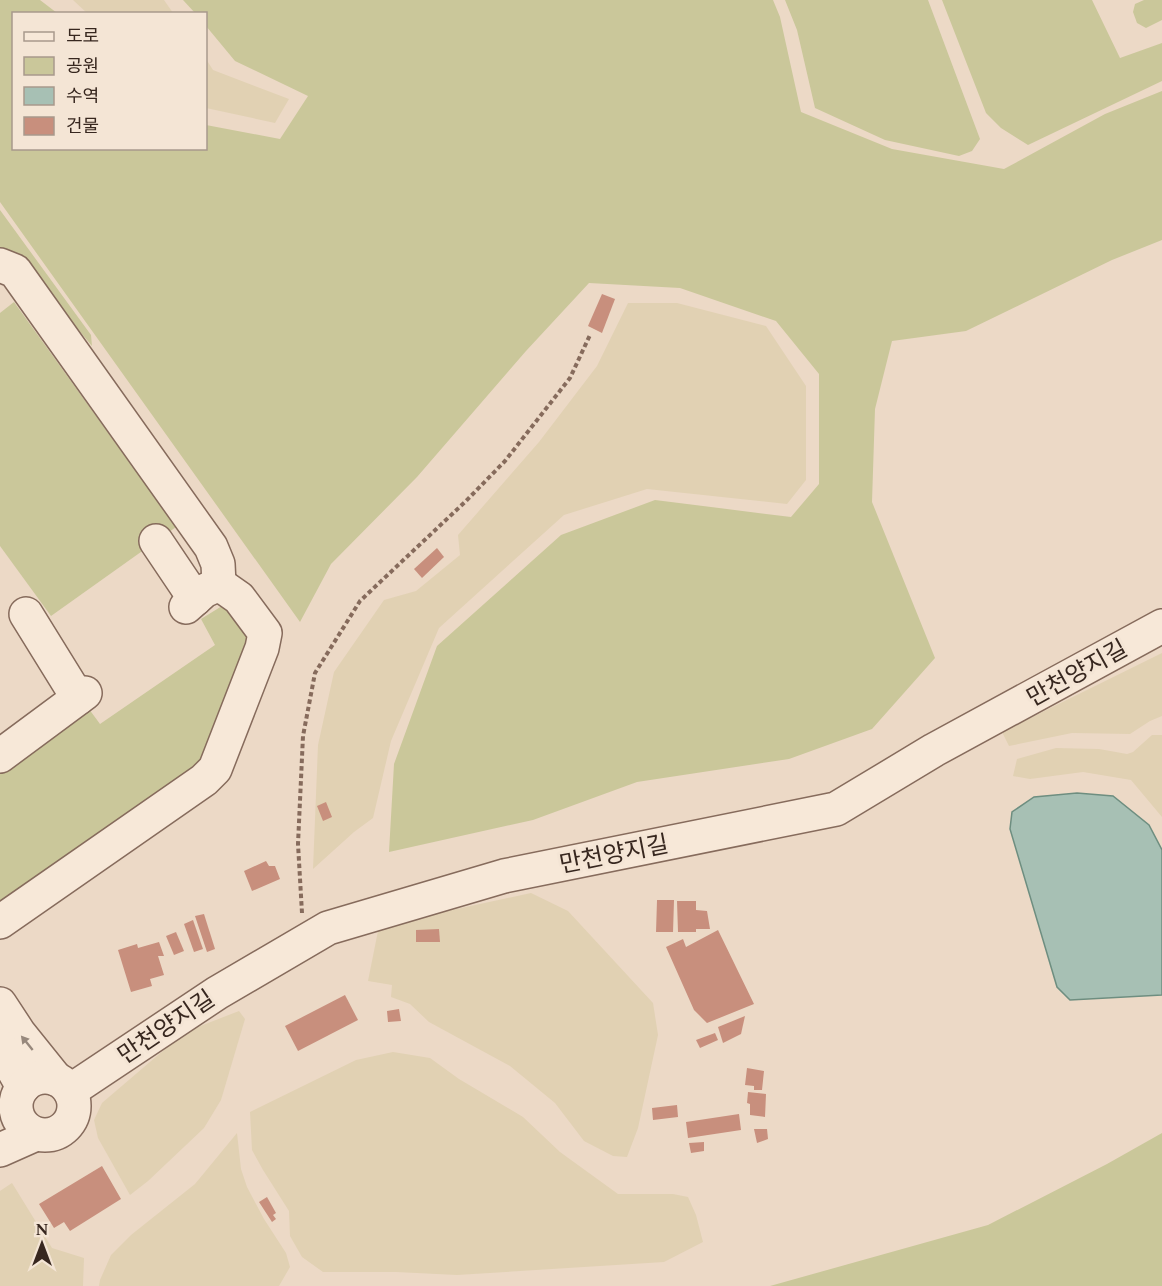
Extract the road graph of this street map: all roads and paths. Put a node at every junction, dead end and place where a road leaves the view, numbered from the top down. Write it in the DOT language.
graph roads {
  1 [pos="0,264"];
  2 [pos="590,335"];
  3 [pos="156,541"];
  4 [pos="200,596"];
  5 [pos="26,614"];
  6 [pos="1162,626"];
  7 [pos="0,756"];
  8 [pos="0,922"];
  9 [pos="298,946"];
  10 [pos="0,1004"];
  11 [pos="0,1046"];
  12 [pos="63,1085"];
  13 [pos="13,1102"];
  14 [pos="36,1134"];
  15 [pos="0,1150"];
  1 -- 4 [label="street"];
  2 -- 9 [label="path"];
  3 -- 4 [label="street"];
  4 -- 8 [label="street"];
  5 -- 7 [label="street"];
  6 -- 9 [label="street, 만천양지길"];
  9 -- 12 [label="street, 만천양지길"];
  12 -- 10 [label="street, one-way"];
  11 -- 13 [label="street"];
  12 -- 13 [label="street"];
  12 -- 14 [label="street"];
  13 -- 14 [label="street"];
  14 -- 15 [label="street"];
}
